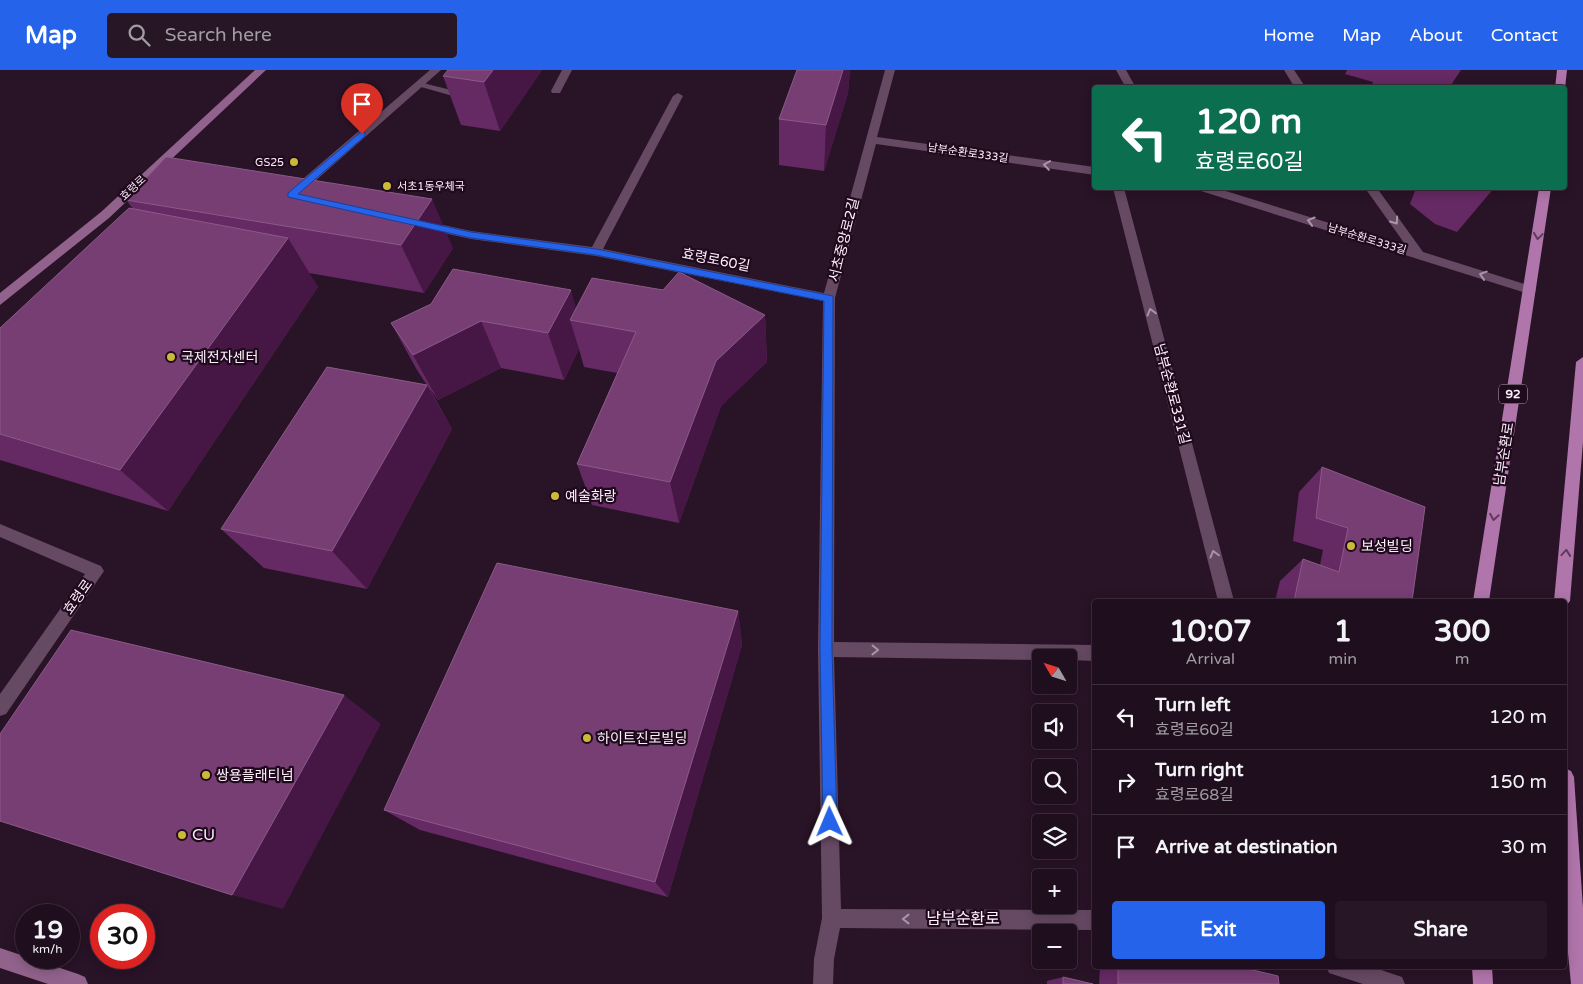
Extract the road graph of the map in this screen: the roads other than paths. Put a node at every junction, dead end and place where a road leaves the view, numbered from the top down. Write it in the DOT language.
graph roads {
  1 [pos="261,70"];
  2 [pos="436,70"];
  3 [pos="490,70"];
  4 [pos="567,70"];
  5 [pos="890,70"];
  6 [pos="1121,70"];
  7 [pos="1289,70"];
  8 [pos="1562,70"];
  9 [pos="419,85"];
  10 [pos="1129,85"];
  11 [pos="1299,85"];
  12 [pos="1560,85"];
  13 [pos="556,91"];
  14 [pos="678,96"];
  15 [pos="871,140"];
  16 [pos="159,163"];
  17 [pos="178,168"];
  18 [pos="1092,171"];
  19 [pos="1119,190"];
  20 [pos="1211,190"];
  21 [pos="1372,190"];
  22 [pos="1545,190"];
  23 [pos="310,199"];
  24 [pos="414,222"];
  25 [pos="596,252"];
  26 [pos="1418,255"];
  27 [pos="1530,290"];
  28 [pos="829,298"];
  29 [pos="0,300"];
  30 [pos="1583,362"];
  31 [pos="0,530"];
  32 [pos="1225,599"];
  33 [pos="1480,599"];
  34 [pos="1562,599"];
  35 [pos="826,649"];
  36 [pos="1092,653"];
  37 [pos="0,708"];
  38 [pos="1567,808"];
  39 [pos="832,918"];
  40 [pos="1092,920"];
  41 [pos="0,958"];
  42 [pos="1346,969"];
  43 [pos="1482,969"];
  44 [pos="78,984"];
  45 [pos="823,984"];
  46 [pos="1395,984"];
  47 [pos="1483,984"];
  48 [pos="1581,984"];
  1 -- 16 [label="main road, 효령로"];
  2 -- 9 [label="street"];
  3 -- 9 [label="street"];
  4 -- 13 [label="street"];
  5 -- 15 [label="street, 서초중앙로2길"];
  6 -- 10 [label="street"];
  7 -- 11 [label="street"];
  8 -- 12 [label="main road"];
  9 -- 23 [label="street"];
  14 -- 25 [label="street"];
  18 -- 15 [label="street, 남부순환로333길, one-way"];
  15 -- 28 [label="street, 서초중앙로2길"];
  16 -- 17 [label="street"];
  16 -- 29 [label="main road, 효령로"];
  32 -- 19 [label="street, 남부순환로331길, one-way"];
  26 -- 20 [label="street, 남부순환로333길, one-way"];
  21 -- 26 [label="street, one-way"];
  22 -- 27 [label="main road, 남부순환로 / 92, one-way"];
  24 -- 25 [label="street, 효령로60길"];
  25 -- 28 [label="street, 효령로60길"];
  27 -- 26 [label="street, 남부순환로333길, one-way"];
  27 -- 33 [label="main road, 남부순환로 / 92, one-way"];
  28 -- 35 [label="street, 서초중앙로2길"];
  34 -- 30 [label="main road, one-way"];
  31 -- 37 [label="street, 효령로"];
  35 -- 36 [label="street, one-way"];
  35 -- 39 [label="street, 서초중앙로2길"];
  38 -- 48 [label="main road"];
  40 -- 39 [label="street, 남부순환로, one-way"];
  39 -- 45 [label="street, 서초중앙로2길"];
  41 -- 44 [label="main road"];
  42 -- 46 [label="street"];
  43 -- 47 [label="main road"];
}
